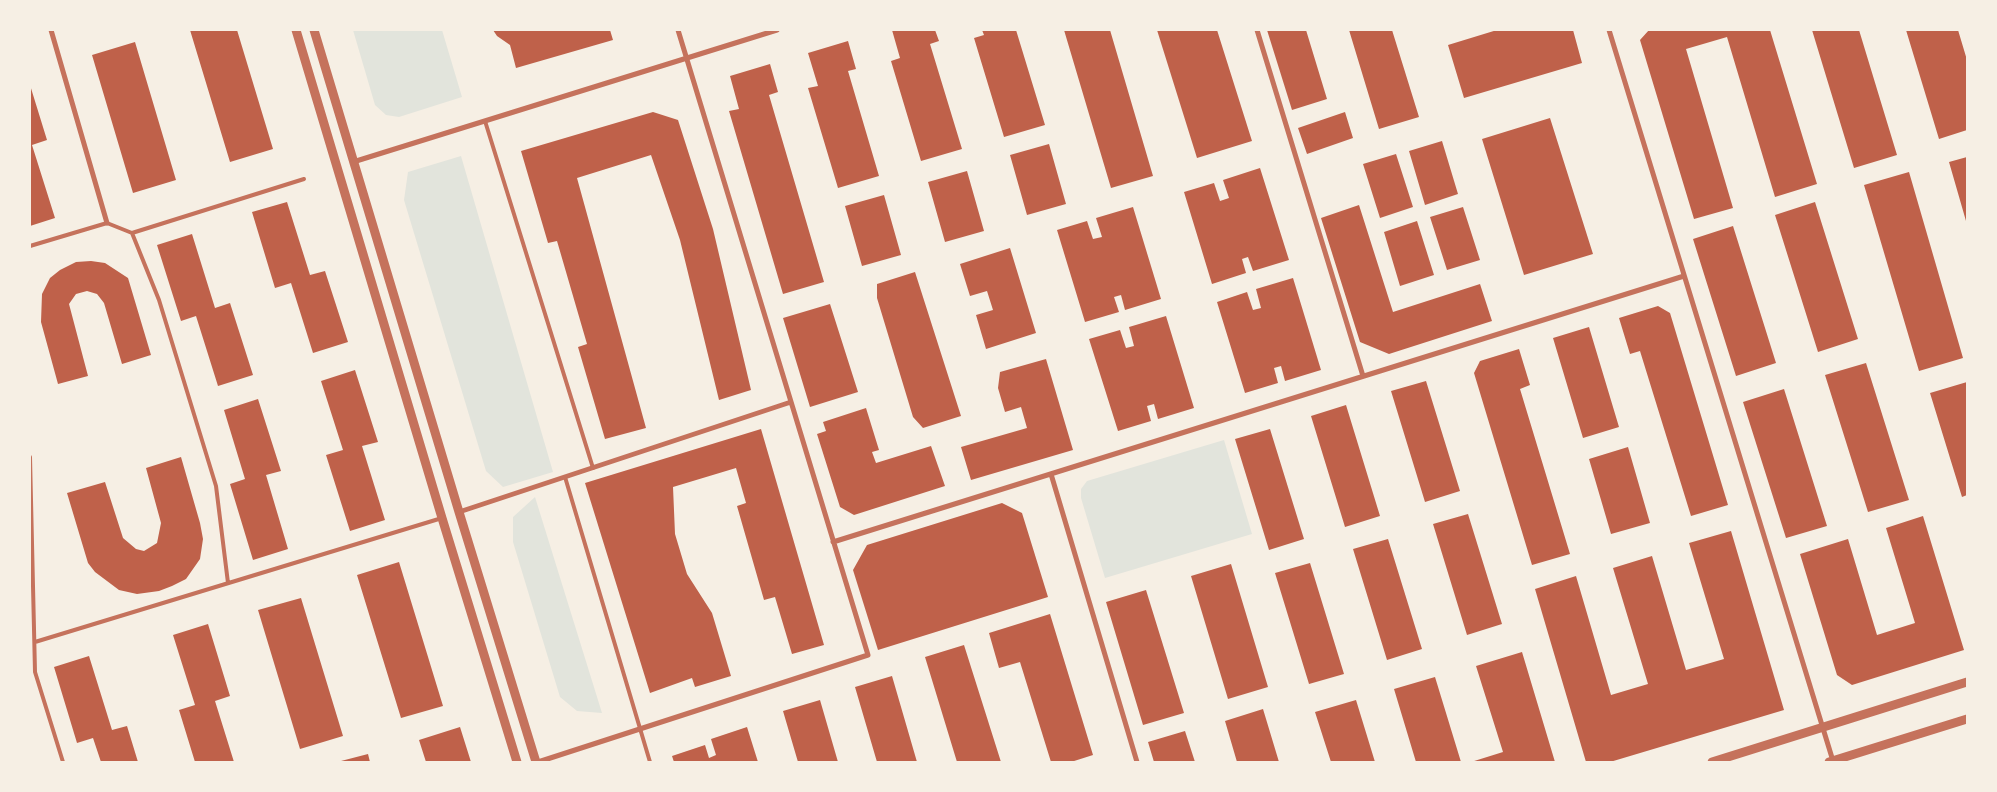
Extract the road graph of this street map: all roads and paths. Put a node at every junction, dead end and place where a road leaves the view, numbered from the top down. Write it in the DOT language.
graph roads {
  1 [pos="50,30"];
  2 [pos="296,30"];
  3 [pos="314,30"];
  4 [pos="678,30"];
  5 [pos="778,30"];
  6 [pos="1257,30"];
  7 [pos="1609,30"];
  8 [pos="686,59"];
  9 [pos="485,121"];
  10 [pos="353,162"];
  11 [pos="337,168"];
  12 [pos="304,179"];
  13 [pos="107,223"];
  14 [pos="132,233"];
  15 [pos="30,246"];
  16 [pos="1684,276"];
  17 [pos="1363,376"];
  18 [pos="791,402"];
  19 [pos="30,457"];
  20 [pos="30,467"];
  21 [pos="592,468"];
  22 [pos="1051,474"];
  23 [pos="565,477"];
  24 [pos="459,512"];
  25 [pos="442,518"];
  26 [pos="833,542"];
  27 [pos="228,583"];
  28 [pos="35,642"];
  29 [pos="1967,682"];
  30 [pos="1967,719"];
  31 [pos="1823,727"];
  32 [pos="640,729"];
  33 [pos="1831,761"];
  34 [pos="63,762"];
  35 [pos="517,762"];
  36 [pos="537,762"];
  37 [pos="650,762"];
  38 [pos="1137,762"];
  39 [pos="1712,762"];
  1 -- 13 [label="street"];
  2 -- 11 [label="street"];
  3 -- 10 [label="street"];
  4 -- 8 [label="street"];
  5 -- 8 [label="street"];
  6 -- 17 [label="street"];
  7 -- 16 [label="street"];
  8 -- 9 [label="street"];
  8 -- 18 [label="street"];
  9 -- 10 [label="street"];
  9 -- 21 [label="lane"];
  10 -- 11 [label="street"];
  10 -- 24 [label="street"];
  11 -- 25 [label="street"];
  12 -- 14 [label="lane"];
  13 -- 14 [label="lane"];
  13 -- 15 [label="lane"];
  14 -- 27 [label="lane"];
  16 -- 17 [label="street"];
  16 -- 31 [label="street"];
  17 -- 22 [label="street"];
  18 -- 21 [label="street"];
  18 -- 26 [label="street"];
  19 -- 20 [label="lane"];
  20 -- 28 [label="lane"];
  21 -- 23 [label="street"];
  22 -- 26 [label="street"];
  22 -- 38 [label="street"];
  23 -- 24 [label="street"];
  23 -- 32 [label="lane"];
  24 -- 36 [label="street"];
  25 -- 27 [label="lane"];
  25 -- 35 [label="street"];
  26 -- 32 [label="street"];
  27 -- 28 [label="lane"];
  28 -- 34 [label="lane"];
  29 -- 31 [label="street"];
  30 -- 33 [label="street"];
  31 -- 33 [label="street"];
  31 -- 39 [label="street"];
  32 -- 36 [label="street"];
  32 -- 37 [label="lane"];
}
